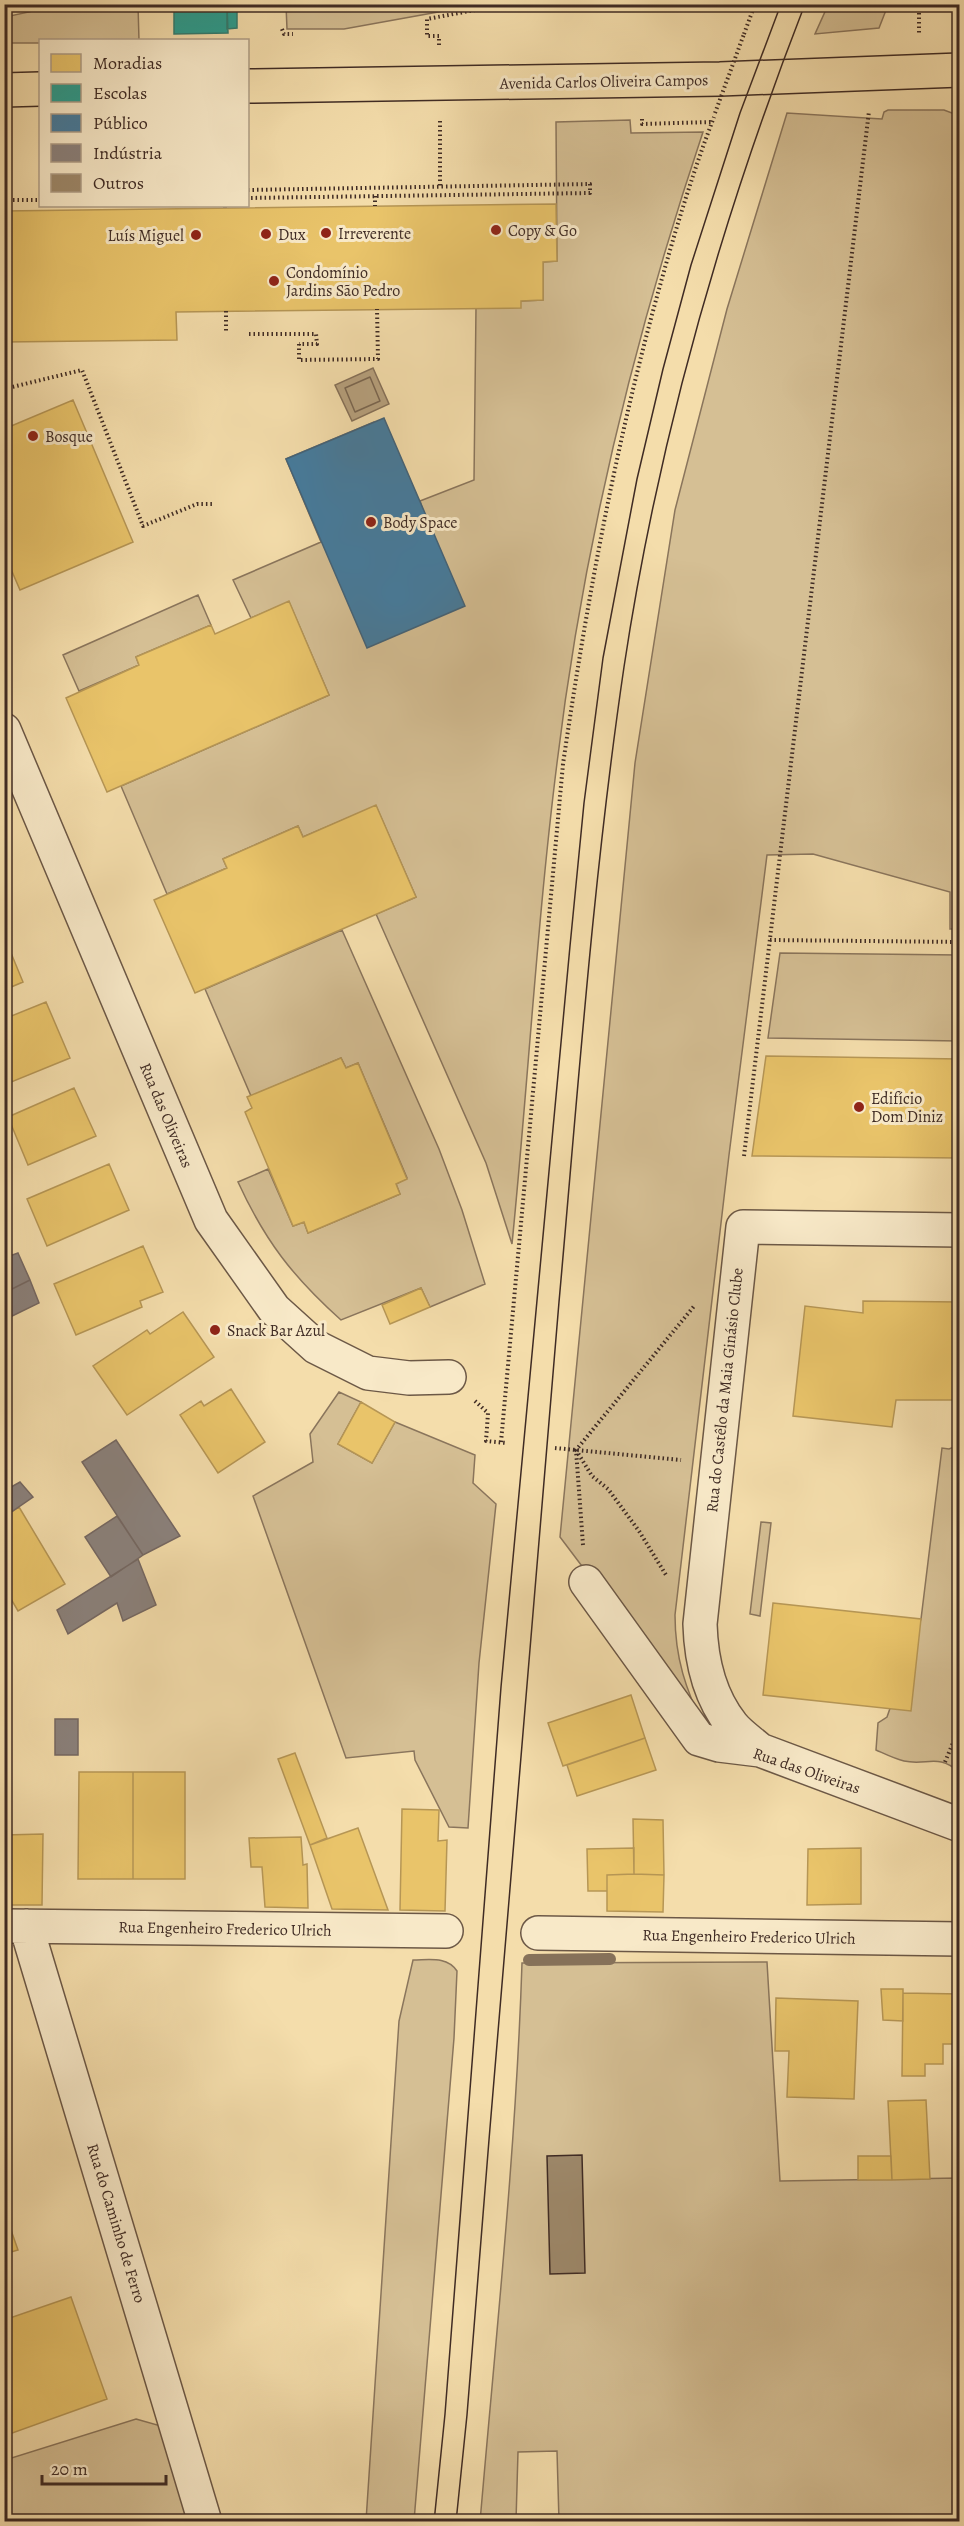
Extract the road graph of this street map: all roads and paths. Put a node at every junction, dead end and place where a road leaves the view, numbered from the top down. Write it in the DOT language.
graph roads {
  1 [pos="507,4"];
  2 [pos="754,4"];
  3 [pos="919,4"];
  4 [pos="282,29"];
  5 [pos="919,32"];
  6 [pos="293,34"];
  7 [pos="439,46"];
  8 [pos="960,70"];
  9 [pos="249,86"];
  10 [pos="39,89"];
  11 [pos="4,90"];
  12 [pos="440,119"];
  13 [pos="642,119"];
  14 [pos="870,119"];
  15 [pos="712,122"];
  16 [pos="440,186"];
  17 [pos="249,190"];
  18 [pos="375,196"];
  19 [pos="249,198"];
  20 [pos="4,200"];
  21 [pos="39,200"];
  22 [pos="375,206"];
  23 [pos="377,309"];
  24 [pos="226,311"];
  25 [pos="226,331"];
  26 [pos="249,334"];
  27 [pos="4,389"];
  28 [pos="212,504"];
  29 [pos="4,730"];
  30 [pos="770,940"];
  31 [pos="960,942"];
  32 [pos="744,1156"];
  33 [pos="960,1230"];
  34 [pos="703,1297"];
  35 [pos="448,1377"];
  36 [pos="488,1413"];
  37 [pos="555,1448"];
  38 [pos="576,1450"];
  39 [pos="670,1459"];
  40 [pos="586,1582"];
  41 [pos="701,1607"];
  42 [pos="960,1726"];
  43 [pos="759,1750"];
  44 [pos="945,1762"];
  45 [pos="960,1825"];
  46 [pos="15,1926"];
  47 [pos="446,1932"];
  48 [pos="538,1933"];
  49 [pos="960,1939"];
  50 [pos="205,2522"];
  1 -- 7 [label="path"];
  2 -- 15 [label="path, bridge"];
  3 -- 5 [label="path"];
  4 -- 6 [label="path"];
  8 -- 9 [label="main road, Avenida Carlos Oliveira Campos"];
  10 -- 11 [label="main road"];
  12 -- 16 [label="path"];
  13 -- 15 [label="path"];
  14 -- 30 [label="path"];
  15 -- 36 [label="path"];
  16 -- 17 [label="path"];
  16 -- 18 [label="path"];
  18 -- 19 [label="path"];
  18 -- 22 [label="path"];
  20 -- 21 [label="path"];
  23 -- 26 [label="path"];
  24 -- 25 [label="path"];
  27 -- 28 [label="path"];
  29 -- 35 [label="street, Rua das Oliveiras"];
  30 -- 31 [label="path"];
  30 -- 32 [label="path"];
  33 -- 41 [label="street, Rua do Castêlo da Maia Ginásio Clube"];
  34 -- 38 [label="path"];
  37 -- 38 [label="path"];
  38 -- 39 [label="path"];
  38 -- 40 [label="path"];
  38 -- 41 [label="path"];
  40 -- 43 [label="street, Rua das Oliveiras"];
  41 -- 43 [label="street, Rua do Castêlo da Maia Ginásio Clube"];
  42 -- 44 [label="path"];
  43 -- 45 [label="street, Rua das Oliveiras"];
  46 -- 47 [label="street, Rua Engenheiro Frederico Ulrich"];
  46 -- 50 [label="street, Rua do Caminho de Ferro"];
  48 -- 49 [label="street, Rua Engenheiro Frederico Ulrich"];
}
